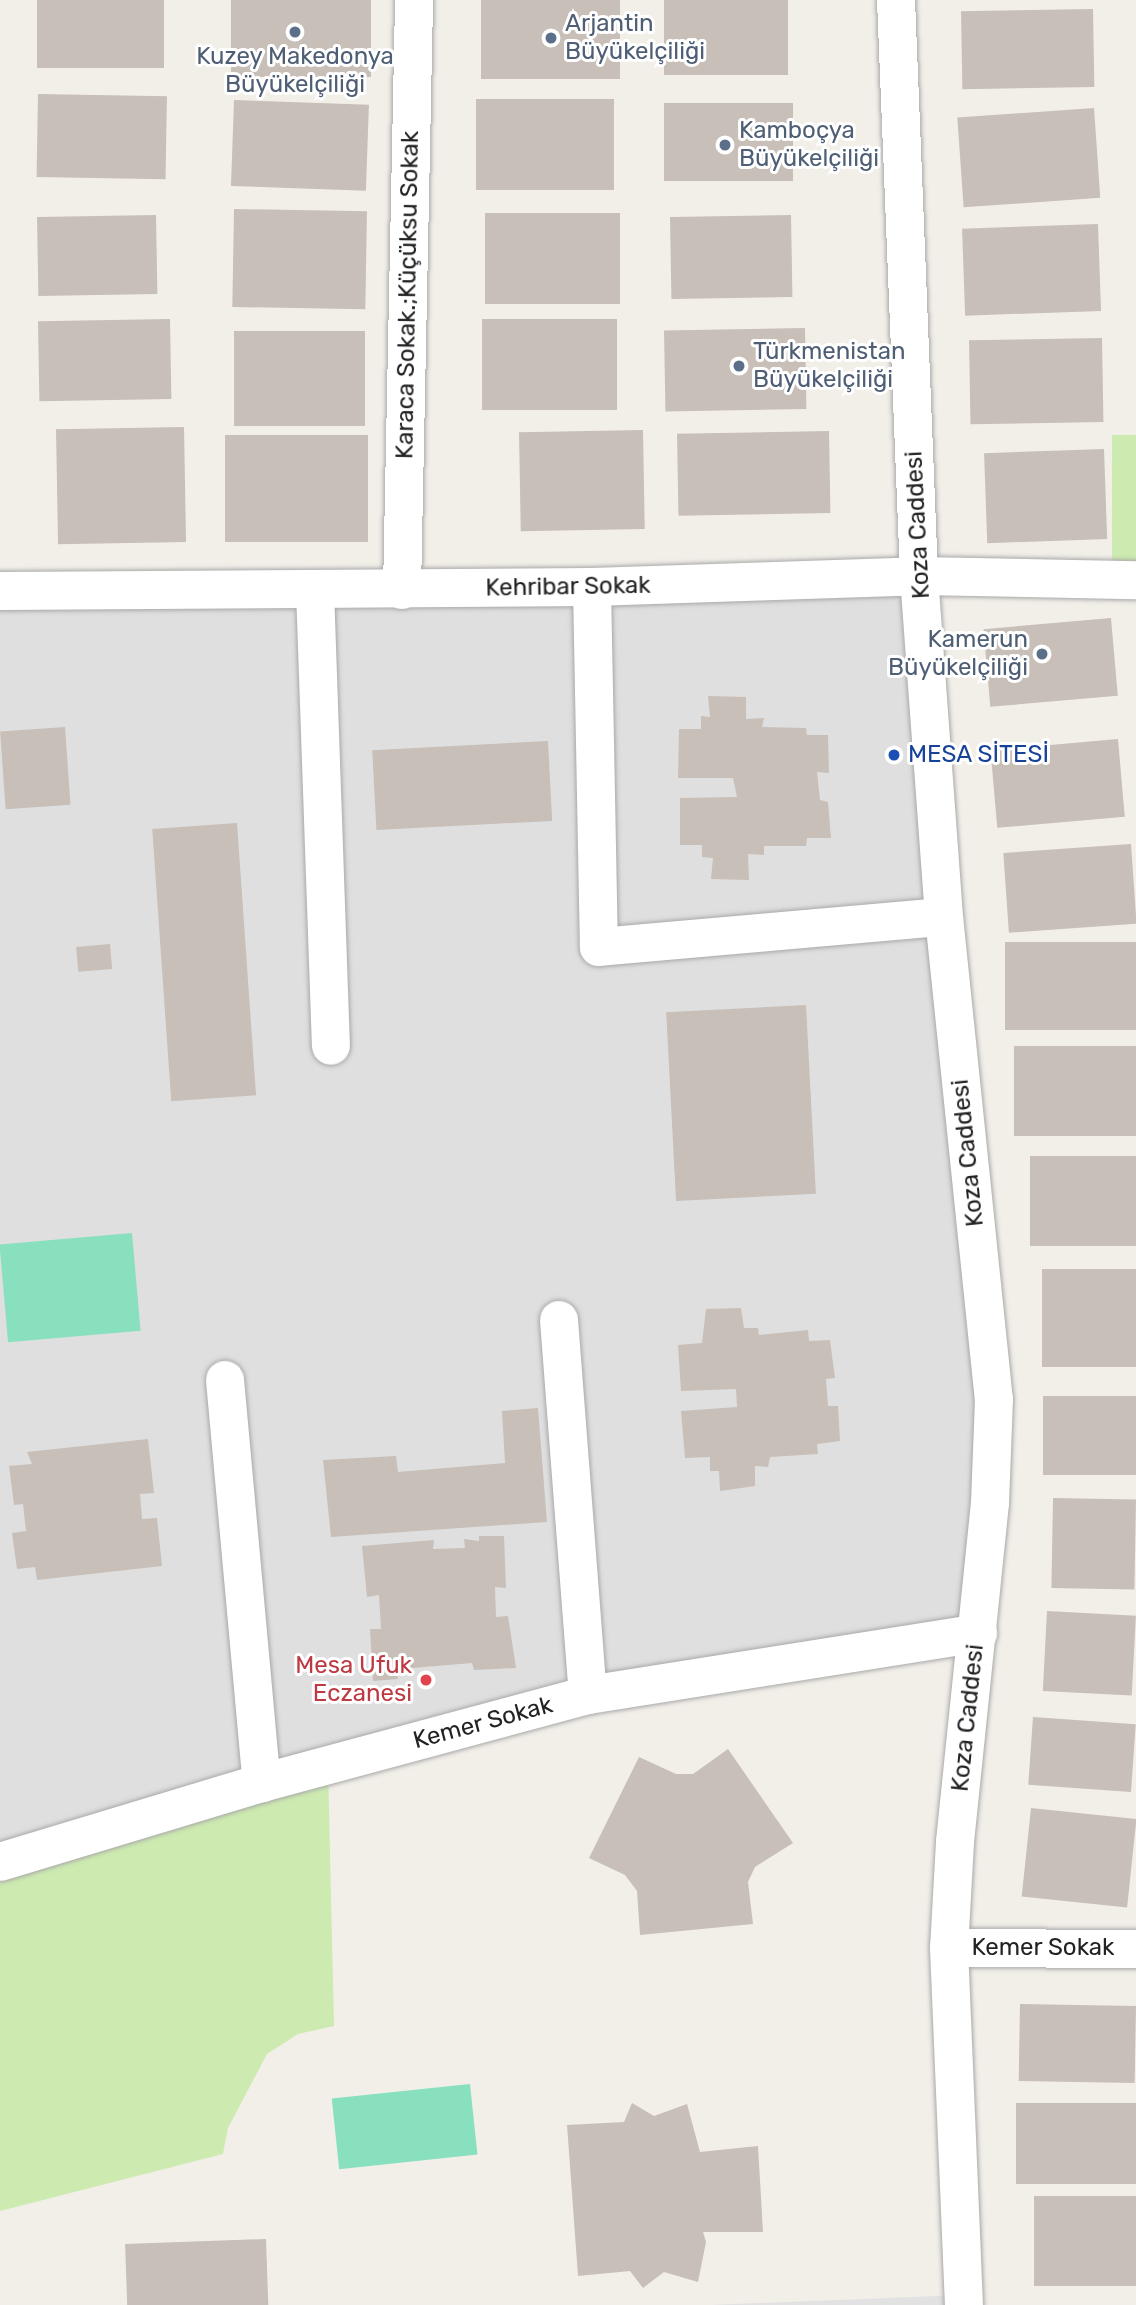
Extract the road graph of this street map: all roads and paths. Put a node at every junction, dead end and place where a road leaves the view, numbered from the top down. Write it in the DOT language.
graph roads {
  1 [pos="414,0"];
  2 [pos="896,0"];
  3 [pos="919,576"];
  4 [pos="1136,580"];
  5 [pos="593,587"];
  6 [pos="315,590"];
  7 [pos="402,590"];
  8 [pos="0,591"];
  9 [pos="944,917"];
  10 [pos="331,1046"];
  11 [pos="559,1320"];
  12 [pos="225,1380"];
  13 [pos="978,1633"];
  14 [pos="588,1695"];
  15 [pos="262,1783"];
  16 [pos="0,1862"];
  17 [pos="949,1948"];
  18 [pos="1136,1949"];
  19 [pos="964,2305"];
  1 -- 7 [label="street, Karaca Sokak.;Küçüksu Sokak"];
  2 -- 3 [label="street, Koza Caddesi"];
  3 -- 4 [label="street, Kehribar Sokak"];
  3 -- 5 [label="street, Kehribar Sokak"];
  3 -- 9 [label="street, Koza Caddesi"];
  5 -- 7 [label="street, Kehribar Sokak"];
  5 -- 9 [label="street"];
  6 -- 7 [label="street, Kehribar Sokak"];
  6 -- 8 [label="street, Kehribar Sokak"];
  6 -- 10 [label="street"];
  9 -- 13 [label="street, Koza Caddesi"];
  11 -- 14 [label="street"];
  12 -- 15 [label="street"];
  13 -- 14 [label="street, Kemer Sokak"];
  13 -- 17 [label="street, Koza Caddesi"];
  14 -- 15 [label="street, Kemer Sokak"];
  15 -- 16 [label="street, Kemer Sokak"];
  17 -- 18 [label="street, Kemer Sokak"];
  17 -- 19 [label="street, Koza Caddesi"];
}
